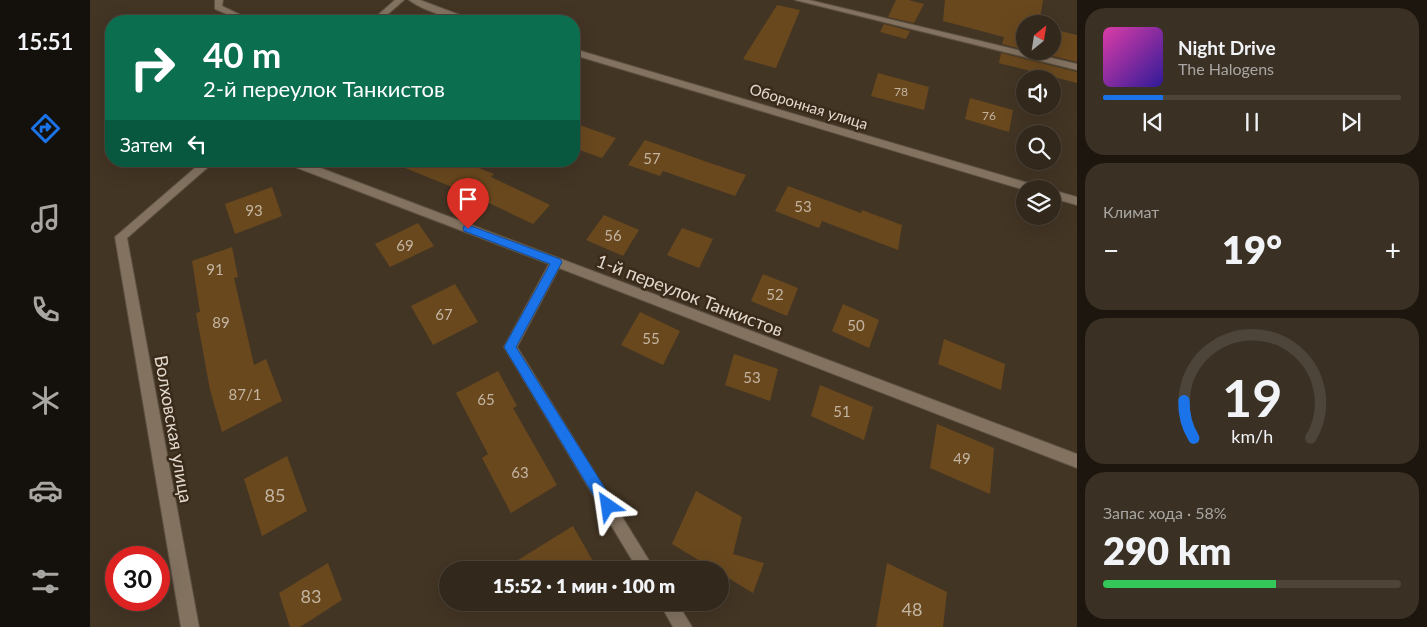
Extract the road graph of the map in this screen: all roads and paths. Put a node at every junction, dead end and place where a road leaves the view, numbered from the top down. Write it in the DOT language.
graph roads {
  1 [pos="219,0"];
  2 [pos="400,0"];
  3 [pos="413,0"];
  4 [pos="799,0"];
  5 [pos="236,15"];
  6 [pos="382,15"];
  7 [pos="451,15"];
  8 [pos="580,54"];
  9 [pos="1077,66"];
  10 [pos="203,167"];
  11 [pos="307,167"];
  12 [pos="1016,183"];
  13 [pos="1061,197"];
  14 [pos="1077,201"];
  15 [pos="556,262"];
  16 [pos="1077,461"];
  17 [pos="641,561"];
  18 [pos="673,611"];
  19 [pos="190,627"];
  20 [pos="682,627"];
  1 -- 5 [label="street"];
  2 -- 6 [label="street"];
  3 -- 7 [label="street"];
  4 -- 9 [label="street"];
  8 -- 12 [label="street, Оборонная улица"];
  10 -- 19 [label="street, Волховская улица"];
  11 -- 15 [label="street, 1-й переулок Танкистов"];
  13 -- 14 [label="street"];
  15 -- 16 [label="street, 1-й переулок Танкистов"];
  15 -- 17 [label="street"];
  18 -- 20 [label="street"];
}
